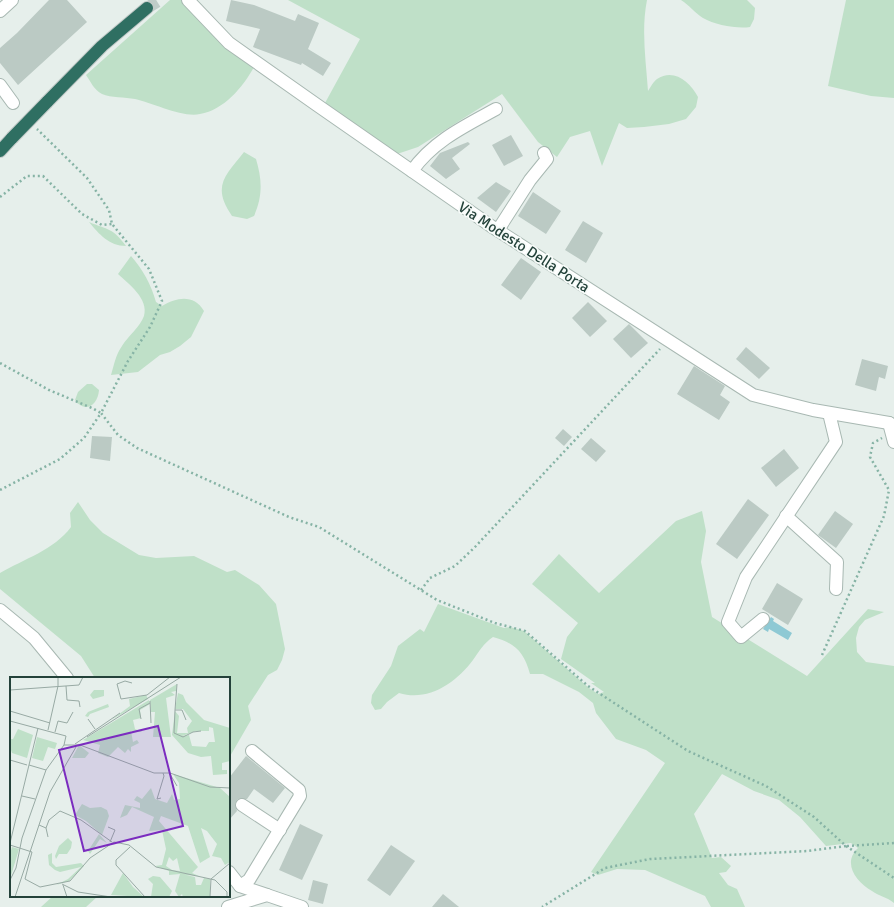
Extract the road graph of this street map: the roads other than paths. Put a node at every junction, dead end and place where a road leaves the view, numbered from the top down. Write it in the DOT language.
graph roads {
  1 [pos="12,0"];
  2 [pos="188,0"];
  3 [pos="148,8"];
  4 [pos="0,11"];
  5 [pos="0,85"];
  6 [pos="14,103"];
  7 [pos="496,109"];
  8 [pos="0,151"];
  9 [pos="544,153"];
  10 [pos="412,171"];
  11 [pos="498,230"];
  12 [pos="829,413"];
  13 [pos="892,431"];
  14 [pos="786,516"];
  15 [pos="836,589"];
  16 [pos="0,610"];
  17 [pos="763,619"];
  18 [pos="66,677"];
  19 [pos="252,750"];
  20 [pos="242,805"];
  21 [pos="280,830"];
  22 [pos="230,873"];
  23 [pos="240,886"];
  24 [pos="266,895"];
  25 [pos="228,907"];
  26 [pos="302,907"];
  1 -- 4 [label="street"];
  2 -- 10 [label="street, Via Modesto Della Porta"];
  3 -- 8 [label="highway, bridge"];
  5 -- 6 [label="street"];
  7 -- 10 [label="street"];
  9 -- 11 [label="street"];
  10 -- 11 [label="street, Via Modesto Della Porta"];
  11 -- 12 [label="street, Via Modesto Della Porta"];
  12 -- 13 [label="street, Via Modesto Della Porta"];
  12 -- 14 [label="street"];
  14 -- 15 [label="street"];
  14 -- 17 [label="street"];
  16 -- 18 [label="street"];
  19 -- 21 [label="street"];
  20 -- 21 [label="street"];
  21 -- 23 [label="street"];
  22 -- 23 [label="street"];
  23 -- 24 [label="street"];
  24 -- 25 [label="street"];
  24 -- 26 [label="street"];
}
